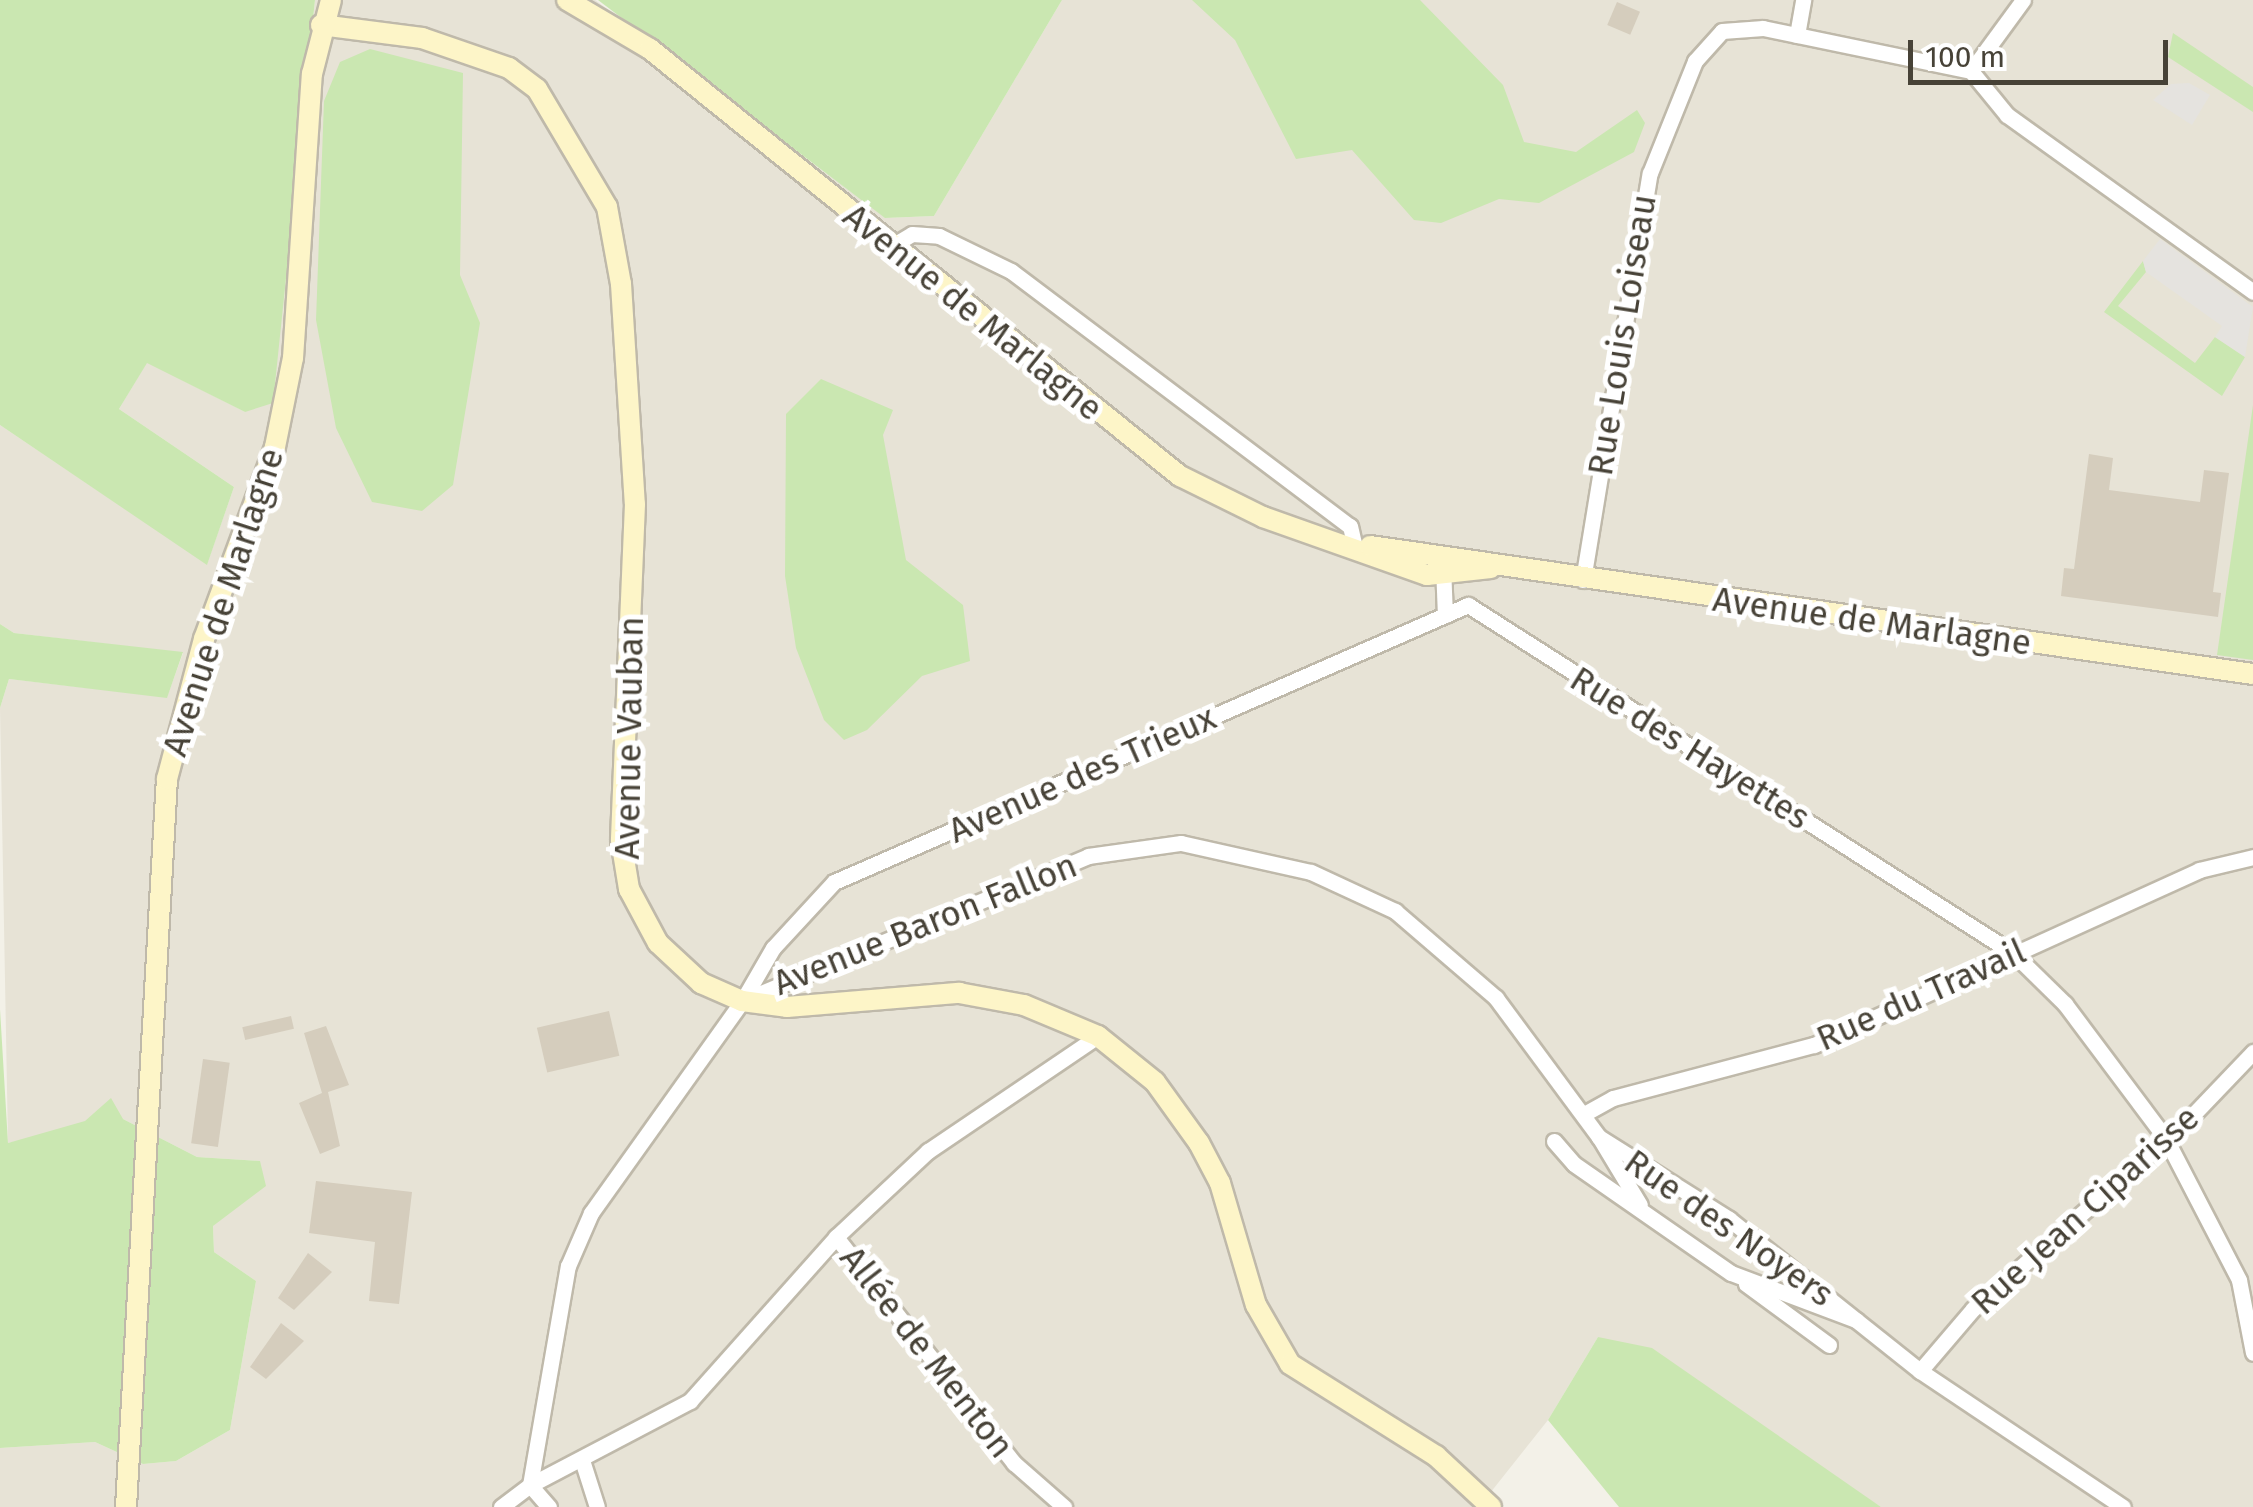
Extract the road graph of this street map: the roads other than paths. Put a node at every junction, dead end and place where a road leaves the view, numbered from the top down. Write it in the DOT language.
graph roads {
  1 [pos="331,0"];
  2 [pos="567,0"];
  3 [pos="1803,0"];
  4 [pos="2023,0"];
  5 [pos="321,25"];
  6 [pos="1797,35"];
  7 [pos="1971,71"];
  8 [pos="892,246"];
  9 [pos="2253,292"];
  10 [pos="1354,548"];
  11 [pos="1468,567"];
  12 [pos="1443,574"];
  13 [pos="1583,580"];
  14 [pos="1468,606"];
  15 [pos="1445,615"];
  16 [pos="2253,674"];
  17 [pos="2253,858"];
  18 [pos="2013,953"];
  19 [pos="742,1001"];
  20 [pos="1098,1036"];
  21 [pos="2253,1052"];
  22 [pos="1584,1114"];
  23 [pos="1600,1137"];
  24 [pos="2166,1138"];
  25 [pos="1554,1141"];
  26 [pos="1643,1212"];
  27 [pos="836,1236"];
  28 [pos="1731,1273"];
  29 [pos="1858,1320"];
  30 [pos="1829,1346"];
  31 [pos="2253,1353"];
  32 [pos="1920,1371"];
  33 [pos="582,1460"];
  34 [pos="530,1485"];
  35 [pos="126,1507"];
  36 [pos="501,1507"];
  37 [pos="549,1507"];
  38 [pos="597,1507"];
  39 [pos="1064,1507"];
  40 [pos="1491,1507"];
  41 [pos="2123,1507"];
  1 -- 5 [label="main road, Avenue de Marlagne"];
  2 -- 8 [label="main road, Avenue de Marlagne"];
  3 -- 6 [label="street"];
  4 -- 7 [label="street"];
  5 -- 19 [label="main road, Avenue Vauban"];
  5 -- 35 [label="main road, Avenue de Marlagne"];
  6 -- 7 [label="street"];
  6 -- 13 [label="street, Rue Louis Loiseau"];
  7 -- 9 [label="street"];
  8 -- 10 [label="main road, Avenue de Marlagne"];
  8 -- 10 [label="street"];
  10 -- 11 [label="main road, Avenue de Marlagne"];
  10 -- 12 [label="main road, Avenue de Marlagne"];
  11 -- 12 [label="main road, Avenue de Marlagne"];
  11 -- 13 [label="main road, Avenue de Marlagne"];
  11 -- 14 [label="street"];
  12 -- 15 [label="street"];
  13 -- 16 [label="main road, Avenue de Marlagne"];
  14 -- 15 [label="street, Avenue des Trieux"];
  14 -- 18 [label="street, Rue des Hayettes"];
  15 -- 19 [label="street, Avenue des Trieux"];
  17 -- 18 [label="street, Rue du Travail"];
  18 -- 22 [label="street, Rue du Travail"];
  18 -- 24 [label="street, Rue des Hayettes"];
  19 -- 20 [label="main road, Avenue Vauban"];
  19 -- 22 [label="street, Avenue Baron Fallon"];
  19 -- 34 [label="street, Avenue Baron Fallon"];
  20 -- 27 [label="street"];
  20 -- 40 [label="main road, Avenue Vauban"];
  21 -- 24 [label="street, Rue Jean Ciparisse"];
  22 -- 23 [label="street, Rue des Noyers"];
  23 -- 26 [label="street, Rue des Noyers"];
  23 -- 29 [label="street, Rue des Noyers"];
  24 -- 31 [label="street, Rue des Hayettes"];
  24 -- 32 [label="street, Rue Jean Ciparisse"];
  25 -- 26 [label="street, Rue des Noyers"];
  26 -- 28 [label="street, Rue des Noyers"];
  27 -- 33 [label="street"];
  27 -- 39 [label="street, Allée de Menton"];
  28 -- 29 [label="street, Rue des Noyers"];
  28 -- 30 [label="street, Rue des Noyers"];
  29 -- 32 [label="street, Rue des Noyers"];
  32 -- 41 [label="street, Rue des Noyers"];
  33 -- 34 [label="street"];
  33 -- 38 [label="street"];
  34 -- 36 [label="street"];
  34 -- 37 [label="street"];
}
